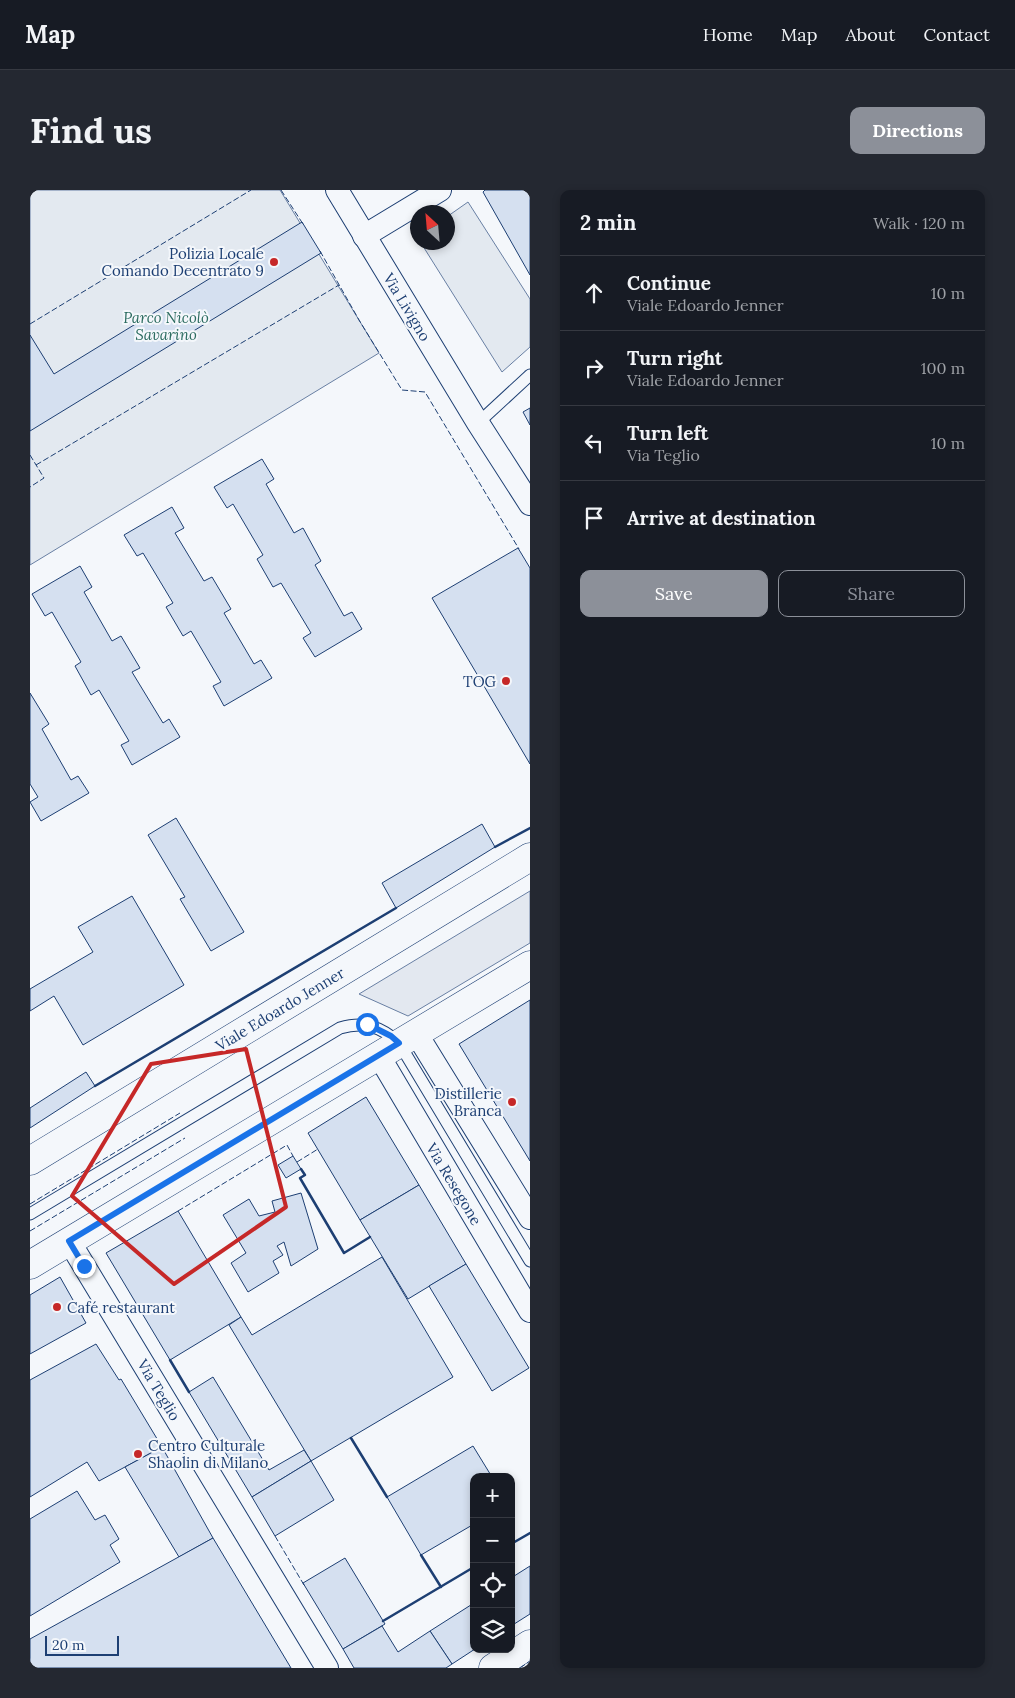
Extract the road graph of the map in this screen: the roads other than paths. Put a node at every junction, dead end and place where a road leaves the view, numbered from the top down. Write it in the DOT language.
graph roads {
  1 [pos="337,190"];
  2 [pos="440,190"];
  3 [pos="364,236"];
  4 [pos="530,375"];
  5 [pos="478,423"];
  6 [pos="530,504"];
  7 [pos="530,857"];
  8 [pos="530,965"];
  9 [pos="398,1044"];
  10 [pos="30,1160"];
  11 [pos="30,1214"];
  12 [pos="530,1218"];
  13 [pos="69,1241"];
  14 [pos="530,1261"];
  15 [pos="30,1264"];
  16 [pos="530,1311"];
  17 [pos="530,1644"];
  18 [pos="327,1668"];
  19 [pos="493,1668"];
  1 -- 3 [label="street, Via Livigno"];
  2 -- 3 [label="street"];
  3 -- 5 [label="street, Via Livigno"];
  4 -- 5 [label="lane"];
  5 -- 6 [label="street, Via Livigno"];
  7 -- 10 [label="main road, Viale Edoardo Jenner"];
  8 -- 9 [label="main road"];
  9 -- 11 [label="lane"];
  9 -- 12 [label="street"];
  9 -- 13 [label="main road"];
  9 -- 14 [label="lane, Via Resegone"];
  9 -- 16 [label="street, Via Resegone"];
  13 -- 15 [label="main road"];
  13 -- 18 [label="street, Via Teglio"];
  17 -- 19 [label="main road"];
}
